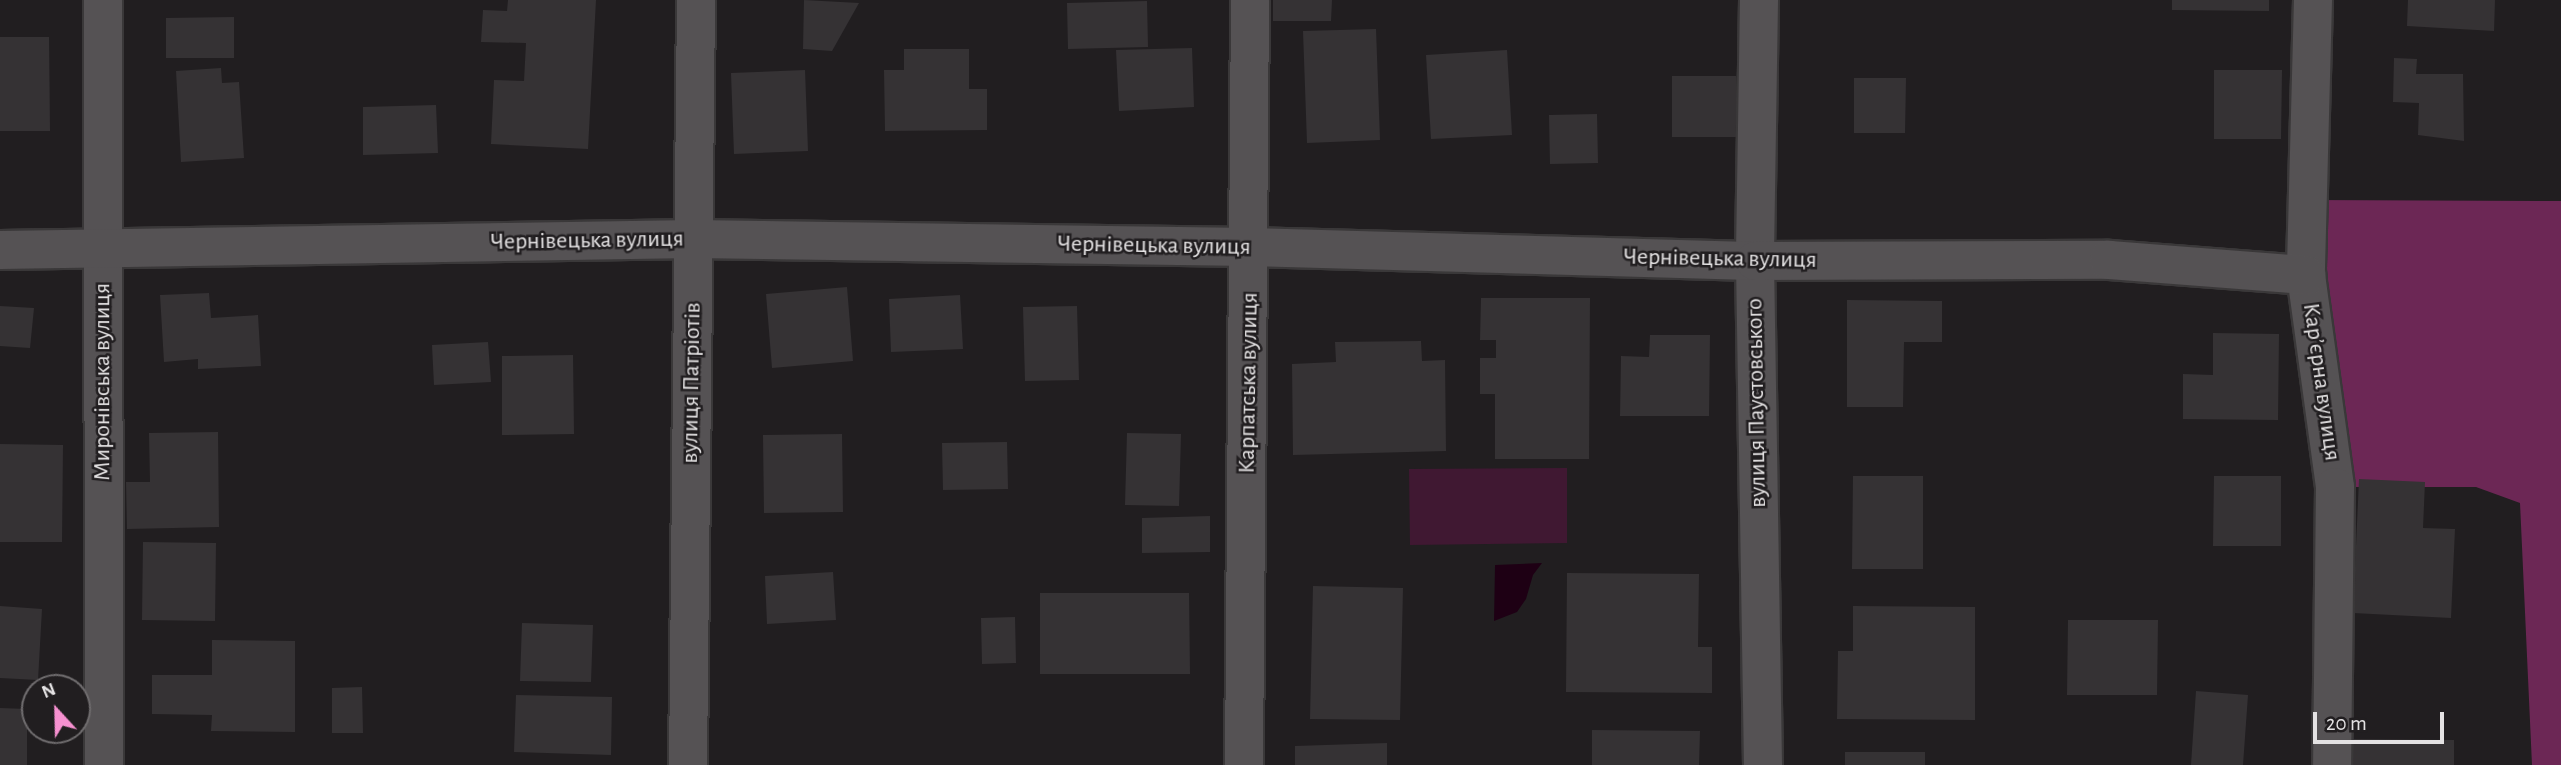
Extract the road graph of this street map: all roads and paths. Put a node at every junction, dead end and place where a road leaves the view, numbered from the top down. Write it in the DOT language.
graph roads {
  1 [pos="103,0"];
  2 [pos="696,0"];
  3 [pos="1250,0"];
  4 [pos="1759,0"];
  5 [pos="2313,0"];
  6 [pos="694,239"];
  7 [pos="1250,247"];
  8 [pos="0,250"];
  9 [pos="103,250"];
  10 [pos="1755,261"];
  11 [pos="2306,275"];
  12 [pos="104,765"];
  13 [pos="688,765"];
  14 [pos="1244,765"];
  15 [pos="1763,765"];
  16 [pos="2332,765"];
  1 -- 9 [label="street, Миронівська вулиця"];
  2 -- 6 [label="street, вулиця Патріотів"];
  3 -- 7 [label="street, Карпатська вулиця"];
  4 -- 10 [label="street, вулиця Паустовського"];
  5 -- 11 [label="street, Карʼєрна вулиця"];
  6 -- 7 [label="street, Чернівецька вулиця"];
  6 -- 9 [label="street, Чернівецька вулиця"];
  6 -- 13 [label="street, вулиця Патріотів"];
  7 -- 10 [label="street, Чернівецька вулиця"];
  7 -- 14 [label="street, Карпатська вулиця"];
  8 -- 9 [label="street, Чернівецька вулиця"];
  9 -- 12 [label="street, Миронівська вулиця"];
  10 -- 11 [label="street, Чернівецька вулиця"];
  10 -- 15 [label="street, вулиця Паустовського"];
  11 -- 16 [label="street, Карʼєрна вулиця"];
}
